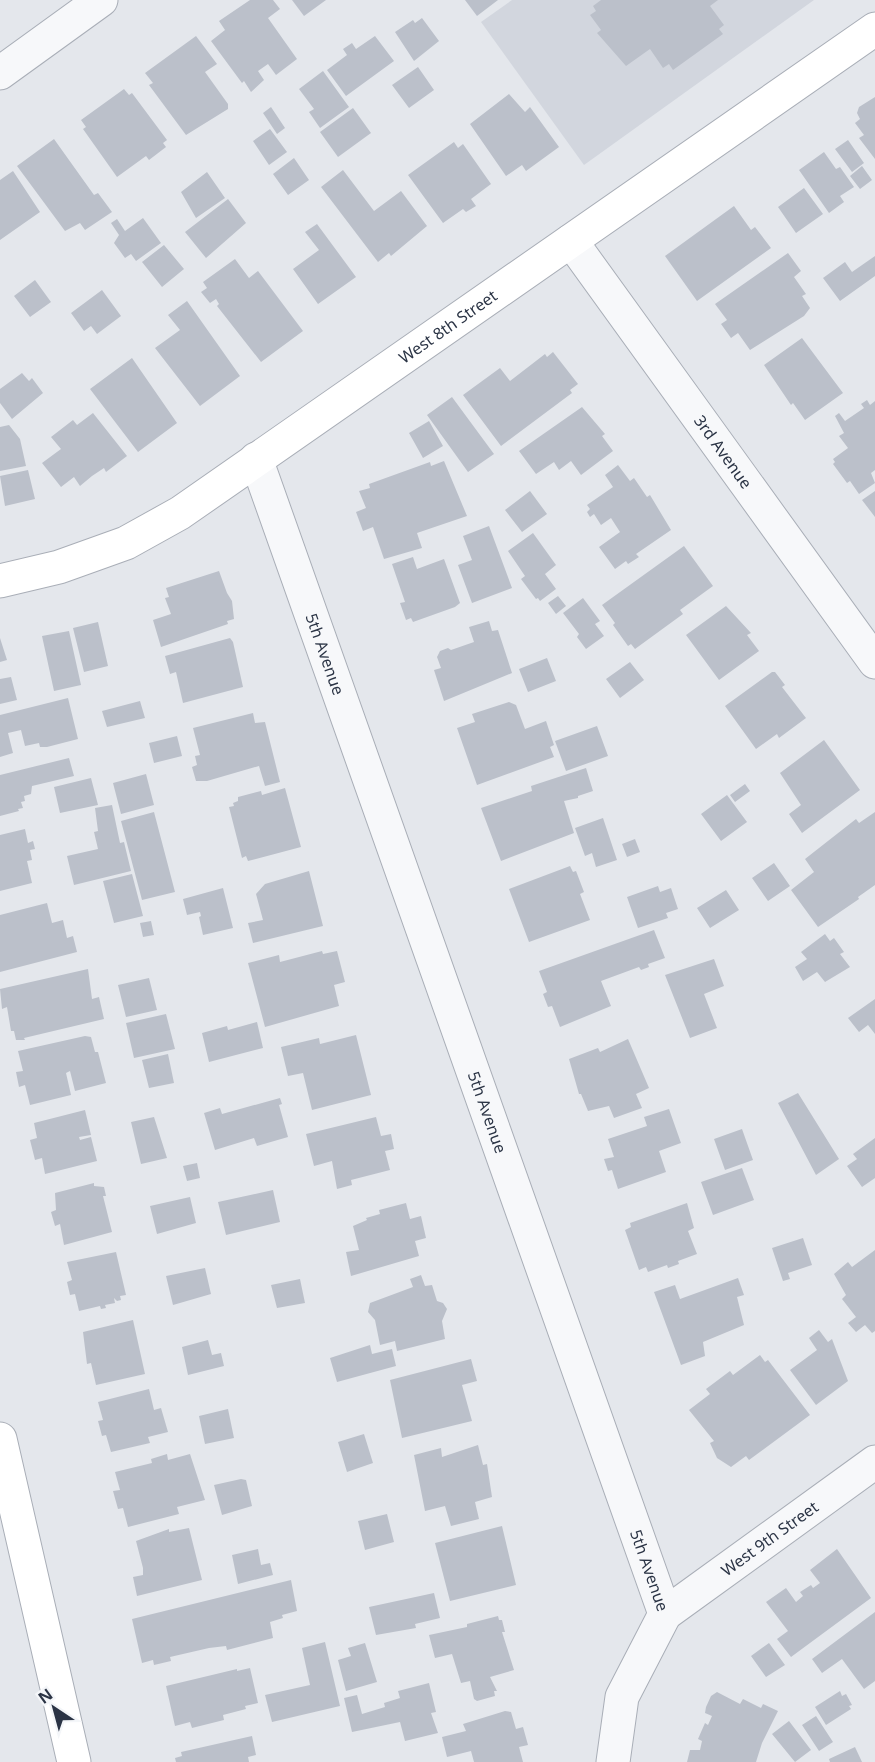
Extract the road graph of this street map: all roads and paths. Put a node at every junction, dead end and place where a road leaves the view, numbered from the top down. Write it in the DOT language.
graph roads {
  1 [pos="101,0"];
  2 [pos="875,29"];
  3 [pos="0,73"];
  4 [pos="571,241"];
  5 [pos="256,459"];
  6 [pos="0,580"];
  7 [pos="875,662"];
  8 [pos="0,1439"];
  9 [pos="875,1462"];
  10 [pos="665,1614"];
  11 [pos="74,1762"];
  12 [pos="613,1762"];
  1 -- 3 [label="street"];
  2 -- 4 [label="main road, West 8th Street"];
  4 -- 5 [label="main road, West 8th Street"];
  4 -- 7 [label="street, 3rd Avenue"];
  5 -- 6 [label="main road, West 8th Street"];
  5 -- 10 [label="street, 5th Avenue"];
  8 -- 11 [label="main road"];
  9 -- 10 [label="street, West 9th Street"];
  10 -- 12 [label="street, 5th Avenue"];
}
